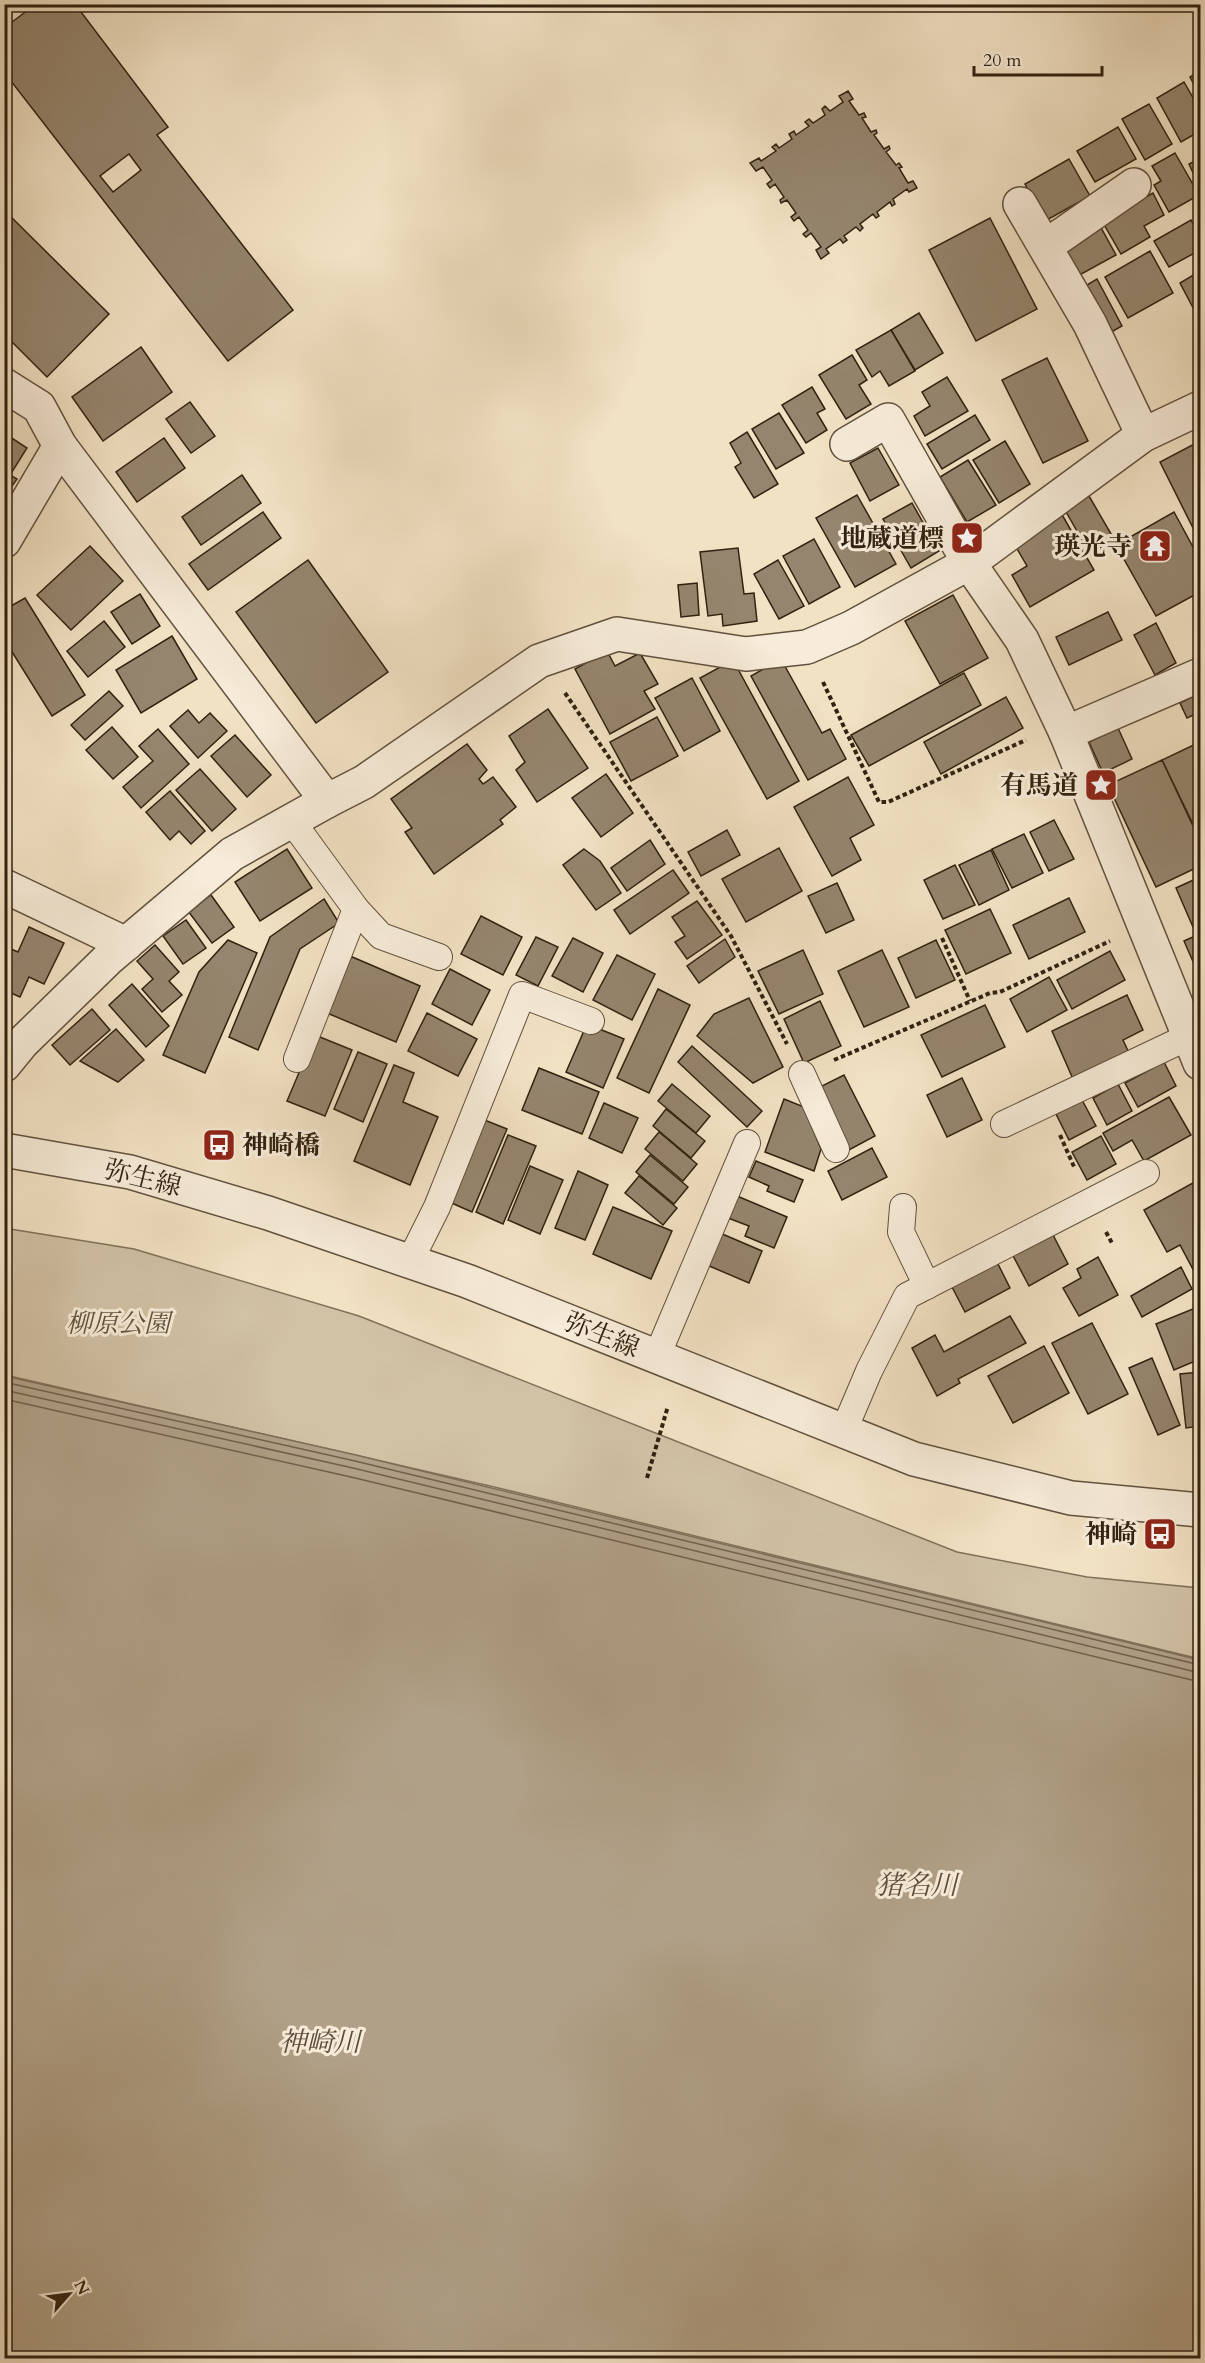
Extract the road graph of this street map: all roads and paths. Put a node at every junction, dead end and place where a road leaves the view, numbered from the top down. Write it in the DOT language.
graph roads {
  1 [pos="1134,185"];
  2 [pos="1020,204"];
  3 [pos="1046,246"];
  4 [pos="4,385"];
  5 [pos="1200,408"];
  6 [pos="1143,435"];
  7 [pos="847,444"];
  8 [pos="60,446"];
  9 [pos="4,541"];
  10 [pos="969,563"];
  11 [pos="807,647"];
  12 [pos="539,661"];
  13 [pos="1200,675"];
  14 [pos="1064,728"];
  15 [pos="327,801"];
  16 [pos="291,820"];
  17 [pos="4,886"];
  18 [pos="356,909"];
  19 [pos="1143,925"];
  20 [pos="942,938"];
  21 [pos="126,944"];
  22 [pos="439,957"];
  23 [pos="970,1001"];
  24 [pos="591,1021"];
  25 [pos="1192,1029"];
  26 [pos="8,1058"];
  27 [pos="297,1059"];
  28 [pos="802,1074"];
  29 [pos="1004,1124"];
  30 [pos="747,1143"];
  31 [pos="836,1149"];
  32 [pos="4,1150"];
  33 [pos="1146,1173"];
  34 [pos="903,1207"];
  35 [pos="410,1261"];
  36 [pos="927,1286"];
  37 [pos="657,1356"];
  38 [pos="668,1406"];
  39 [pos="844,1430"];
  40 [pos="647,1478"];
  41 [pos="1200,1510"];
  1 -- 3 [label="street"];
  2 -- 3 [label="street"];
  3 -- 6 [label="street"];
  4 -- 8 [label="street"];
  5 -- 6 [label="street"];
  6 -- 10 [label="street"];
  7 -- 10 [label="street"];
  8 -- 9 [label="street"];
  8 -- 15 [label="street"];
  10 -- 11 [label="street"];
  10 -- 14 [label="street"];
  11 -- 12 [label="street"];
  11 -- 14 [label="path"];
  12 -- 15 [label="street"];
  12 -- 28 [label="path"];
  13 -- 14 [label="street"];
  14 -- 19 [label="street"];
  15 -- 16 [label="street"];
  16 -- 18 [label="lane"];
  16 -- 21 [label="street"];
  17 -- 21 [label="street"];
  18 -- 22 [label="lane"];
  18 -- 27 [label="lane"];
  19 -- 23 [label="path"];
  19 -- 25 [label="street"];
  20 -- 23 [label="path"];
  21 -- 26 [label="street"];
  23 -- 28 [label="path"];
  24 -- 35 [label="lane"];
  25 -- 29 [label="lane"];
  28 -- 31 [label="lane"];
  30 -- 37 [label="lane"];
  32 -- 35 [label="street, 弥生線"];
  33 -- 36 [label="lane"];
  34 -- 36 [label="lane"];
  35 -- 37 [label="street, 弥生線"];
  36 -- 39 [label="lane"];
  37 -- 39 [label="street, 弥生線"];
  38 -- 40 [label="path"];
  39 -- 41 [label="street, 弥生線"];
}
